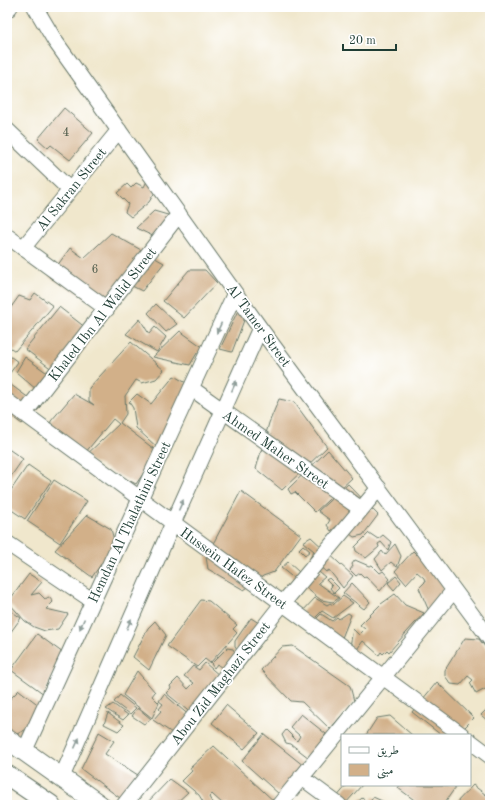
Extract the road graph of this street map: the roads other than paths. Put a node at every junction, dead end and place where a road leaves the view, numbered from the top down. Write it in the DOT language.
graph roads {
  1 [pos="10,7"];
  2 [pos="34,7"];
  3 [pos="7,10"];
  4 [pos="7,130"];
  5 [pos="118,130"];
  6 [pos="70,190"];
  7 [pos="179,214"];
  8 [pos="7,236"];
  9 [pos="23,248"];
  10 [pos="235,293"];
  11 [pos="107,309"];
  12 [pos="260,328"];
  13 [pos="191,388"];
  14 [pos="7,401"];
  15 [pos="223,411"];
  16 [pos="24,414"];
  17 [pos="379,488"];
  18 [pos="140,498"];
  19 [pos="361,509"];
  20 [pos="173,523"];
  21 [pos="7,543"];
  22 [pos="454,590"];
  23 [pos="93,601"];
  24 [pos="282,604"];
  25 [pos="490,639"];
  26 [pos="382,676"];
  27 [pos="461,734"];
  28 [pos="7,739"];
  29 [pos="471,742"];
  30 [pos="24,752"];
  31 [pos="490,756"];
  32 [pos="7,775"];
  33 [pos="301,777"];
  34 [pos="61,778"];
  35 [pos="51,805"];
  36 [pos="100,805"];
  37 [pos="124,805"];
  38 [pos="279,805"];
  39 [pos="339,805"];
  1 -- 3 [label="street"];
  2 -- 5 [label="street, Al Tamer Street"];
  4 -- 6 [label="street"];
  5 -- 6 [label="street, Al Sakran Street"];
  5 -- 7 [label="street, Al Tamer Street"];
  6 -- 9 [label="street, Al Sakran Street"];
  7 -- 10 [label="street, Al Tamer Street"];
  7 -- 11 [label="street, Khaled Ibn Al Walid Street"];
  8 -- 9 [label="street"];
  9 -- 11 [label="street"];
  10 -- 12 [label="street, Al Tamer Street"];
  10 -- 13 [label="street, Hemdan Al Thalathini Street, one-way"];
  11 -- 16 [label="street, Khaled Ibn Al Walid Street"];
  15 -- 12 [label="street, one-way"];
  12 -- 17 [label="street, Al Tamer Street"];
  13 -- 15 [label="street, Ahmed Maher Street"];
  13 -- 18 [label="street, Hemdan Al Thalathini Street"];
  14 -- 16 [label="street, Hussein Hafez Street"];
  15 -- 19 [label="street, Ahmed Maher Street"];
  20 -- 15 [label="street, one-way"];
  16 -- 18 [label="street, Hussein Hafez Street"];
  17 -- 19 [label="street, Abou Zid Maghazi Street"];
  17 -- 22 [label="street, Al Tamer Street"];
  18 -- 20 [label="street, Hussein Hafez Street"];
  18 -- 23 [label="street, Hemdan Al Thalathini Street"];
  19 -- 24 [label="street, Abou Zid Maghazi Street"];
  20 -- 24 [label="street, Hussein Hafez Street"];
  34 -- 20 [label="street, one-way"];
  21 -- 23 [label="street"];
  22 -- 25 [label="street, Al Tamer Street"];
  22 -- 26 [label="street"];
  23 -- 30 [label="street, Hemdan Al Thalathini Street, one-way"];
  24 -- 26 [label="street, Hussein Hafez Street"];
  24 -- 37 [label="street, Abou Zid Maghazi Street"];
  26 -- 27 [label="street, Hussein Hafez Street"];
  26 -- 33 [label="street"];
  28 -- 30 [label="street"];
  29 -- 31 [label="street"];
  30 -- 34 [label="street"];
  32 -- 35 [label="street"];
  33 -- 38 [label="street"];
  33 -- 39 [label="street"];
  34 -- 36 [label="street"];
}
